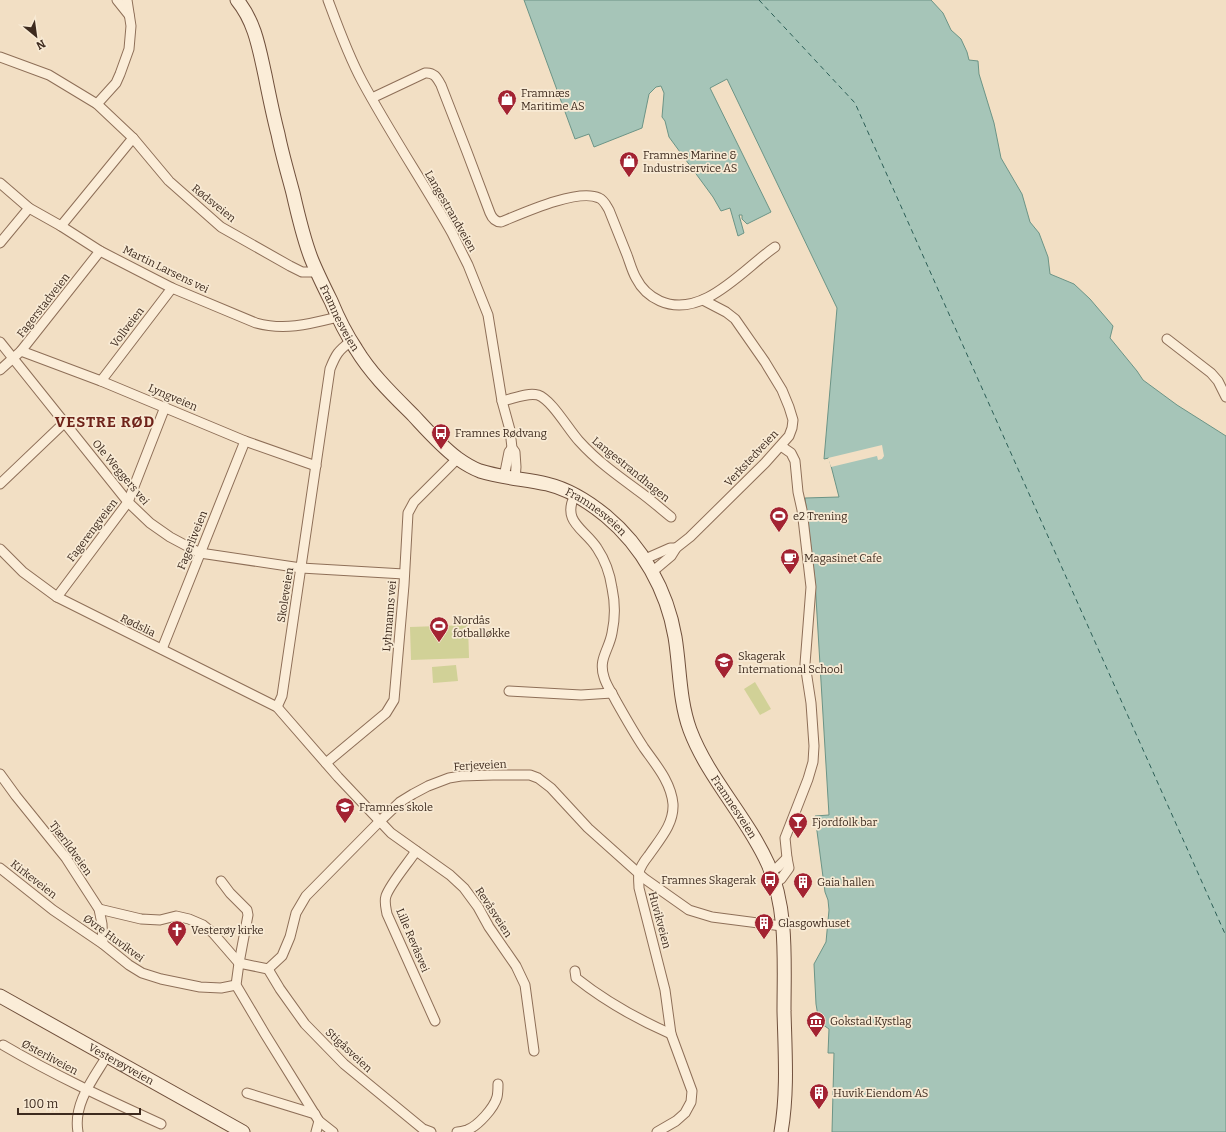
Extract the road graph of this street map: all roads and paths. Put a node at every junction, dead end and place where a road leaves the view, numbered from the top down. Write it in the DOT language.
graph roads {
  1 [pos="117,0"];
  2 [pos="127,0"];
  3 [pos="237,0"];
  4 [pos="328,0"];
  5 [pos="129,15"];
  6 [pos="1,59"];
  7 [pos="372,98"];
  8 [pos="97,104"];
  9 [pos="133,138"];
  10 [pos="0,183"];
  11 [pos="28,208"];
  12 [pos="61,226"];
  13 [pos="0,243"];
  14 [pos="775,247"];
  15 [pos="100,251"];
  16 [pos="317,272"];
  17 [pos="172,288"];
  18 [pos="703,300"];
  19 [pos="338,317"];
  20 [pos="1167,339"];
  21 [pos="351,341"];
  22 [pos="0,342"];
  23 [pos="21,351"];
  24 [pos="14,358"];
  25 [pos="0,370"];
  26 [pos="101,381"];
  27 [pos="1226,397"];
  28 [pos="502,401"];
  29 [pos="165,407"];
  30 [pos="65,422"];
  31 [pos="245,441"];
  32 [pos="781,446"];
  33 [pos="457,459"];
  34 [pos="316,466"];
  35 [pos="509,478"];
  36 [pos="0,484"];
  37 [pos="575,495"];
  38 [pos="128,502"];
  39 [pos="671,517"];
  40 [pos="0,548"];
  41 [pos="676,548"];
  42 [pos="200,553"];
  43 [pos="645,560"];
  44 [pos="301,568"];
  45 [pos="652,572"];
  46 [pos="404,574"];
  47 [pos="57,597"];
  48 [pos="162,649"];
  49 [pos="509,691"];
  50 [pos="612,693"];
  51 [pos="277,707"];
  52 [pos="326,763"];
  53 [pos="0,774"];
  54 [pos="379,822"];
  55 [pos="416,851"];
  56 [pos="0,868"];
  57 [pos="639,874"];
  58 [pos="773,877"];
  59 [pos="221,881"];
  60 [pos="99,909"];
  61 [pos="53,910"];
  62 [pos="782,926"];
  63 [pos="103,944"];
  64 [pos="239,963"];
  65 [pos="268,969"];
  66 [pos="575,971"];
  67 [pos="236,985"];
  68 [pos="0,996"];
  69 [pos="435,1021"];
  70 [pos="670,1034"];
  71 [pos="3,1045"];
  72 [pos="534,1051"];
  73 [pos="106,1056"];
  74 [pos="498,1084"];
  75 [pos="86,1090"];
  76 [pos="247,1093"];
  77 [pos="317,1118"];
  78 [pos="161,1124"];
  79 [pos="78,1132"];
  80 [pos="243,1132"];
  81 [pos="316,1132"];
  82 [pos="333,1132"];
  83 [pos="431,1132"];
  84 [pos="457,1132"];
  85 [pos="656,1132"];
  86 [pos="781,1132"];
  1 -- 5 [label="street"];
  2 -- 5 [label="street"];
  3 -- 16 [label="main road, Framnesveien"];
  4 -- 7 [label="street, Langestrandveien"];
  5 -- 8 [label="street"];
  6 -- 8 [label="street, Rødsveien"];
  7 -- 18 [label="street"];
  7 -- 28 [label="street, Langestrandveien"];
  8 -- 9 [label="street, Rødsveien"];
  9 -- 12 [label="street"];
  9 -- 16 [label="street, Rødsveien"];
  10 -- 11 [label="street, Martin Larsens vei"];
  11 -- 12 [label="street, Martin Larsens vei"];
  11 -- 13 [label="street"];
  12 -- 15 [label="street, Martin Larsens vei"];
  14 -- 18 [label="street"];
  15 -- 17 [label="street, Martin Larsens vei"];
  15 -- 23 [label="street, Fagerstadveien"];
  16 -- 19 [label="main road, Framnesveien"];
  17 -- 19 [label="street, Martin Larsens vei"];
  17 -- 26 [label="street, Vollveien"];
  18 -- 32 [label="street, Verkstedveien"];
  19 -- 21 [label="main road, Framnesveien"];
  20 -- 27 [label="street"];
  21 -- 33 [label="main road, Framnesveien"];
  21 -- 34 [label="street, Skoleveien"];
  22 -- 24 [label="street, Ole Weggers vei"];
  23 -- 24 [label="street, Fagerstadveien"];
  23 -- 26 [label="street, Lyngveien"];
  24 -- 25 [label="street, Fagerstadveien"];
  24 -- 30 [label="street, Ole Weggers vei"];
  26 -- 29 [label="street, Lyngveien"];
  28 -- 35 [label="street, Langestrandveien"];
  28 -- 39 [label="street, Langestrandhagen"];
  29 -- 31 [label="street, Lyngveien"];
  29 -- 38 [label="street, Fagerengveien"];
  30 -- 36 [label="street"];
  30 -- 38 [label="street, Ole Weggers vei"];
  31 -- 34 [label="street, Lyngveien"];
  31 -- 42 [label="street, Fagerliveien"];
  32 -- 41 [label="street, Verkstedveien"];
  32 -- 58 [label="street"];
  33 -- 35 [label="main road, Framnesveien"];
  33 -- 46 [label="street, Lyhmanns vei"];
  34 -- 44 [label="street, Skoleveien"];
  35 -- 37 [label="main road, Framnesveien"];
  37 -- 43 [label="main road, Framnesveien"];
  37 -- 50 [label="street, Huvikveien"];
  38 -- 42 [label="street, Ole Weggers vei"];
  38 -- 47 [label="street, Fagerengveien"];
  40 -- 47 [label="street, Rødslia"];
  41 -- 43 [label="street, Verkstedveien"];
  41 -- 45 [label="street, Verkstedveien"];
  42 -- 44 [label="street, Ole Weggers vei"];
  42 -- 48 [label="street, Fagerliveien"];
  43 -- 45 [label="main road, Framnesveien"];
  44 -- 46 [label="street, Ole Weggers vei"];
  44 -- 51 [label="street, Skoleveien"];
  45 -- 58 [label="main road, Framnesveien"];
  46 -- 52 [label="street, Lyhmanns vei"];
  47 -- 48 [label="street, Rødslia"];
  48 -- 51 [label="street, Rødslia"];
  49 -- 50 [label="street"];
  50 -- 57 [label="street, Huvikveien"];
  51 -- 52 [label="street"];
  52 -- 54 [label="street"];
  53 -- 60 [label="street, Tjærildveien"];
  54 -- 55 [label="street, Revåsveien"];
  54 -- 57 [label="street, Ferjeveien"];
  54 -- 65 [label="street, Ferjeveien"];
  55 -- 69 [label="street, Lille Revåsvei"];
  55 -- 72 [label="street, Revåsveien"];
  56 -- 61 [label="street, Kirkeveien"];
  57 -- 62 [label="street, Ferjeveien"];
  57 -- 70 [label="street, Huvikveien"];
  58 -- 62 [label="main road, Framnesveien"];
  59 -- 64 [label="street"];
  60 -- 63 [label="street, Tjærildveien"];
  60 -- 64 [label="street, Øvre Huvikvei"];
  61 -- 63 [label="street, Øvre Huvikvei"];
  62 -- 86 [label="main road, Framnesveien"];
  63 -- 67 [label="street, Øvre Huvikvei"];
  64 -- 65 [label="street"];
  64 -- 67 [label="street"];
  65 -- 83 [label="street, Stigåsveien"];
  66 -- 70 [label="street"];
  67 -- 77 [label="street"];
  68 -- 73 [label="main road, Vesterøyveien"];
  70 -- 85 [label="street, Huvikveien"];
  71 -- 75 [label="street, Østerliveien"];
  73 -- 75 [label="street"];
  73 -- 80 [label="main road, Vesterøyveien"];
  74 -- 84 [label="street"];
  75 -- 78 [label="street, Østerliveien"];
  75 -- 79 [label="street"];
  76 -- 77 [label="street"];
  77 -- 81 [label="street"];
  77 -- 82 [label="street"];
}
